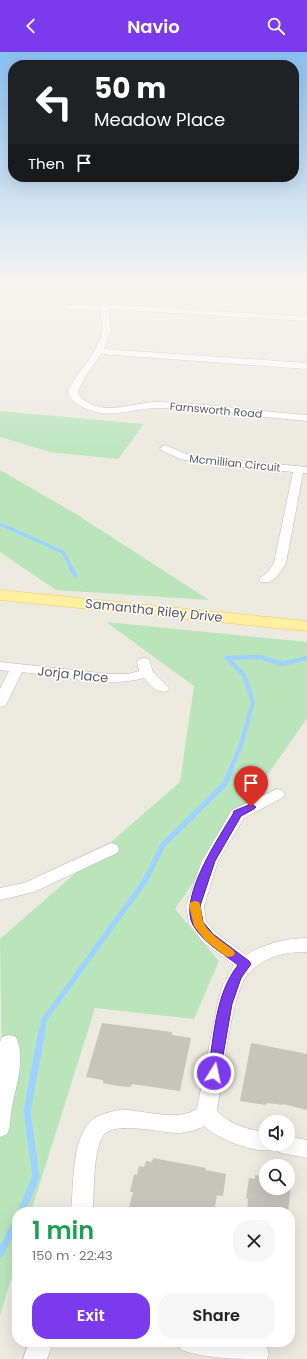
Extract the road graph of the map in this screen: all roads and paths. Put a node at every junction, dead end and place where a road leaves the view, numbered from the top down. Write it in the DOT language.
graph roads {
  1 [pos="102,342"];
  2 [pos="98,351"];
  3 [pos="307,366"];
  4 [pos="307,418"];
  5 [pos="165,448"];
  6 [pos="303,469"];
  7 [pos="265,579"];
  8 [pos="0,594"];
  9 [pos="307,626"];
  10 [pos="0,666"];
  11 [pos="17,668"];
  12 [pos="162,688"];
  13 [pos="0,703"];
  14 [pos="277,794"];
  15 [pos="111,849"];
  16 [pos="0,894"];
  17 [pos="307,945"];
  18 [pos="245,964"];
  19 [pos="9,1044"];
  20 [pos="206,1114"];
  21 [pos="0,1128"];
  22 [pos="259,1140"];
  23 [pos="295,1147"];
  24 [pos="307,1149"];
  25 [pos="82,1207"];
  26 [pos="39,1347"];
  27 [pos="217,1347"];
  28 [pos="257,1354"];
  29 [pos="35,1359"];
  1 -- 2 [label="street"];
  2 -- 3 [label="street"];
  2 -- 4 [label="street, Farnsworth Road"];
  5 -- 6 [label="street, Mcmillian Circuit"];
  6 -- 7 [label="street"];
  8 -- 9 [label="main road, Samantha Riley Drive"];
  10 -- 11 [label="street, Jorja Place"];
  11 -- 12 [label="street, Jorja Place"];
  11 -- 13 [label="street"];
  14 -- 18 [label="street"];
  15 -- 16 [label="street"];
  17 -- 18 [label="street"];
  18 -- 20 [label="street"];
  19 -- 21 [label="street"];
  20 -- 22 [label="street"];
  20 -- 25 [label="street"];
  23 -- 24 [label="street"];
  26 -- 29 [label="street"];
  27 -- 28 [label="street"];
}
